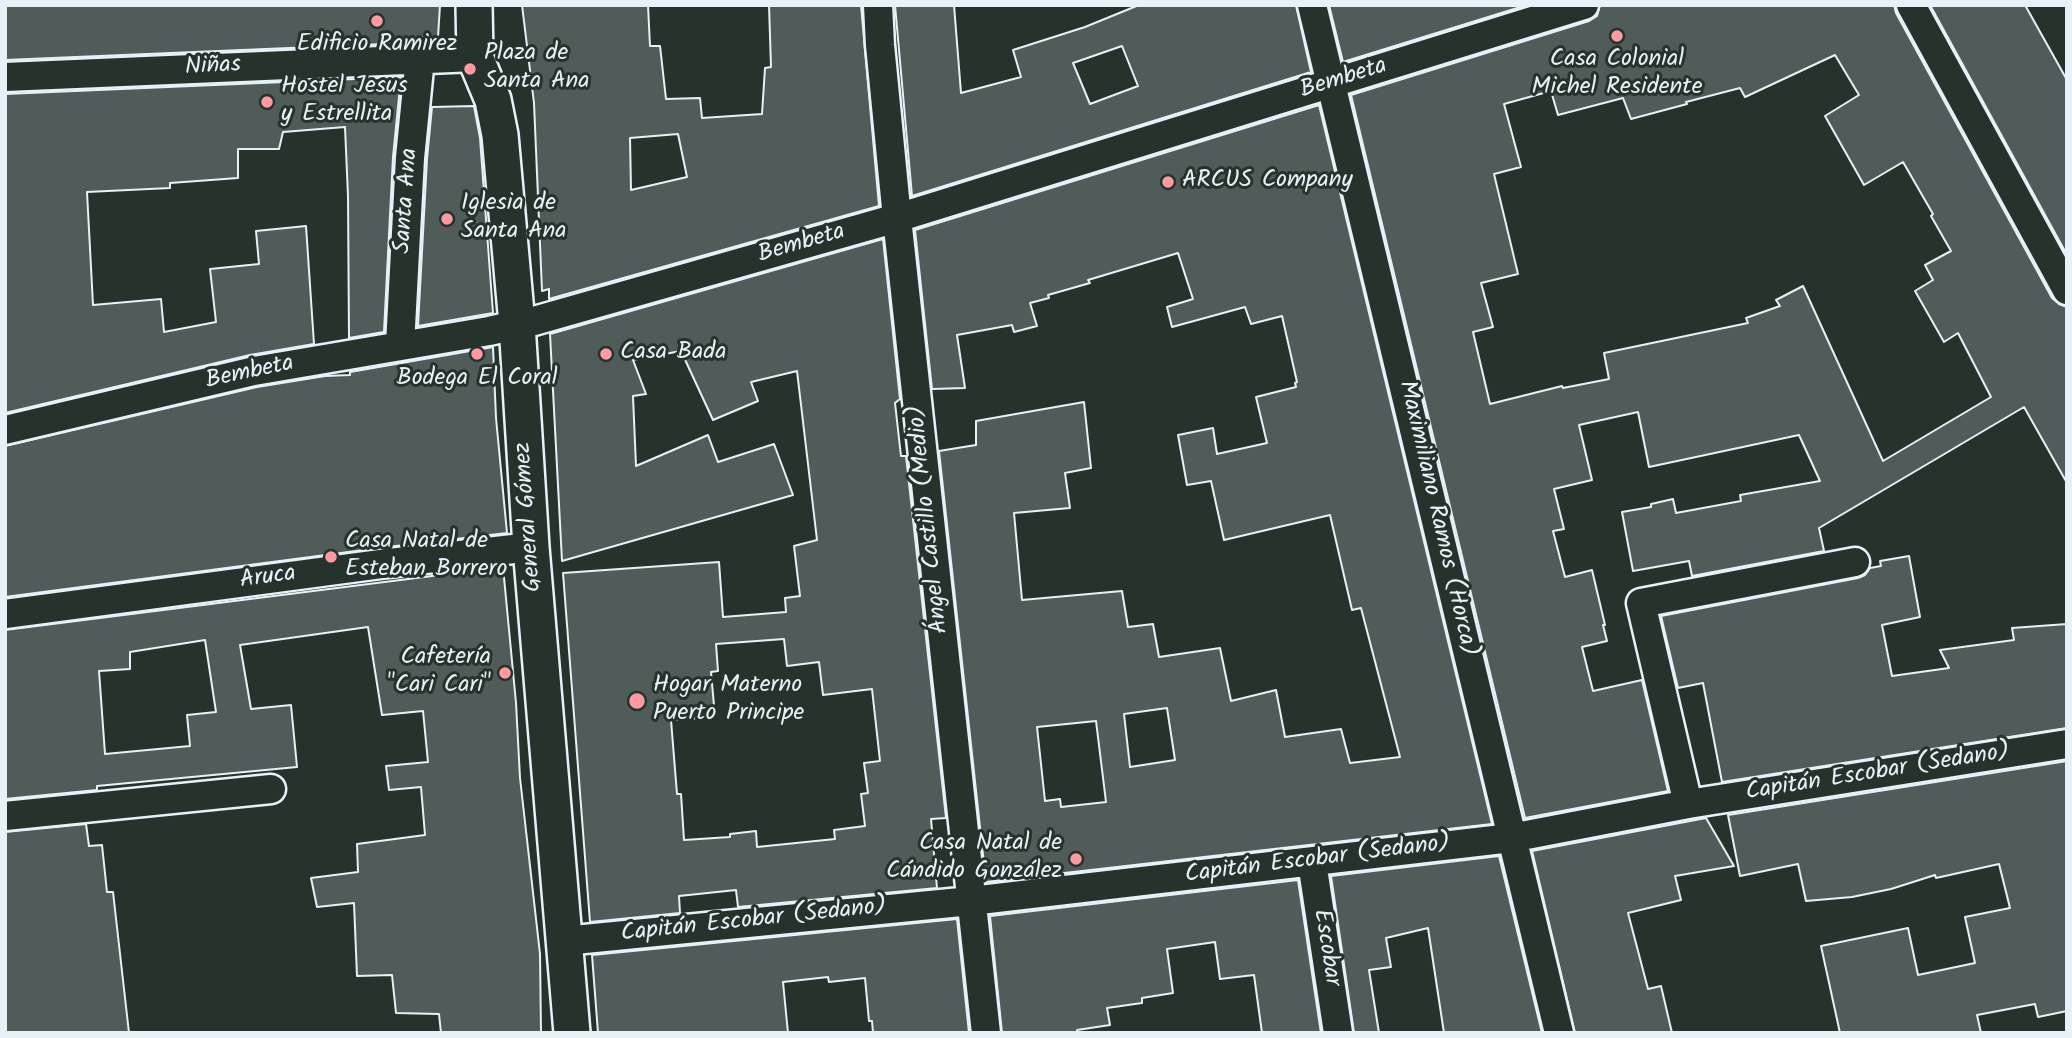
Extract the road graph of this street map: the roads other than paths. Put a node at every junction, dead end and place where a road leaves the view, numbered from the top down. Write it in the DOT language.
graph roads {
  1 [pos="474,5"];
  2 [pos="878,5"];
  3 [pos="1312,5"];
  4 [pos="1584,5"];
  5 [pos="1912,5"];
  6 [pos="475,57"];
  7 [pos="420,58"];
  8 [pos="5,77"];
  9 [pos="1332,83"];
  10 [pos="897,218"];
  11 [pos="2067,290"];
  12 [pos="517,324"];
  13 [pos="400,345"];
  14 [pos="5,430"];
  15 [pos="531,547"];
  16 [pos="1855,562"];
  17 [pos="5,614"];
  18 [pos="2067,744"];
  19 [pos="271,789"];
  20 [pos="1688,804"];
  21 [pos="5,816"];
  22 [pos="1511,838"];
  23 [pos="1312,862"];
  24 [pos="971,901"];
  25 [pos="564,941"];
  26 [pos="572,1033"];
  27 [pos="986,1033"];
  28 [pos="1338,1033"];
  29 [pos="1559,1033"];
  1 -- 6 [label="main road, General Gómez"];
  2 -- 10 [label="street, Ángel Castillo (Medio)"];
  3 -- 9 [label="street, Maximiliano Ramos (Horca)"];
  4 -- 9 [label="street, Bembeta"];
  5 -- 11 [label="street"];
  6 -- 7 [label="street"];
  6 -- 12 [label="main road, General Gómez"];
  7 -- 8 [label="street, Niñas"];
  7 -- 13 [label="street, Santa Ana"];
  9 -- 10 [label="street, Bembeta"];
  9 -- 22 [label="street, Maximiliano Ramos (Horca)"];
  10 -- 12 [label="street, Bembeta"];
  10 -- 24 [label="street, Ángel Castillo (Medio)"];
  12 -- 13 [label="street, Bembeta"];
  12 -- 15 [label="main road, General Gómez"];
  13 -- 14 [label="street, Bembeta"];
  15 -- 17 [label="street, Aruca"];
  15 -- 25 [label="main road, General Gómez"];
  16 -- 20 [label="street"];
  18 -- 20 [label="street, Capitán Escobar (Sedano)"];
  19 -- 21 [label="street"];
  20 -- 22 [label="street, Capitán Escobar (Sedano)"];
  22 -- 23 [label="street, Capitán Escobar (Sedano)"];
  22 -- 29 [label="street, Maximiliano Ramos (Horca)"];
  23 -- 24 [label="street, Capitán Escobar (Sedano)"];
  23 -- 28 [label="street, Escobar"];
  24 -- 25 [label="street, Capitán Escobar (Sedano)"];
  24 -- 27 [label="street, Ángel Castillo (Medio)"];
  25 -- 26 [label="main road, General Gómez"];
}
